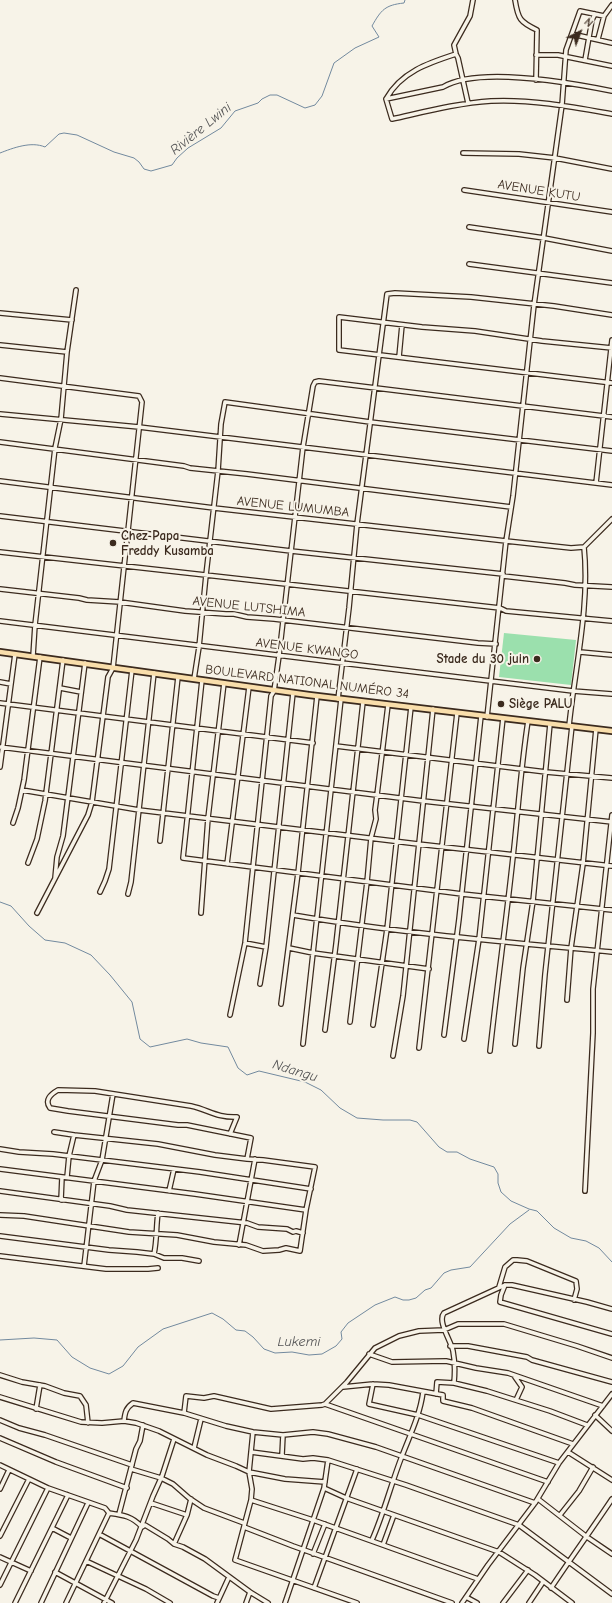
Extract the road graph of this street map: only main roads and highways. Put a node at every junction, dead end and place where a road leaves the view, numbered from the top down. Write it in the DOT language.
graph roads {
  1 [pos="0,652"];
  2 [pos="612,731"];
  1 -- 2 [label="main road, BOULEVARD NATIONAL NUMÉRO 34"];
}
